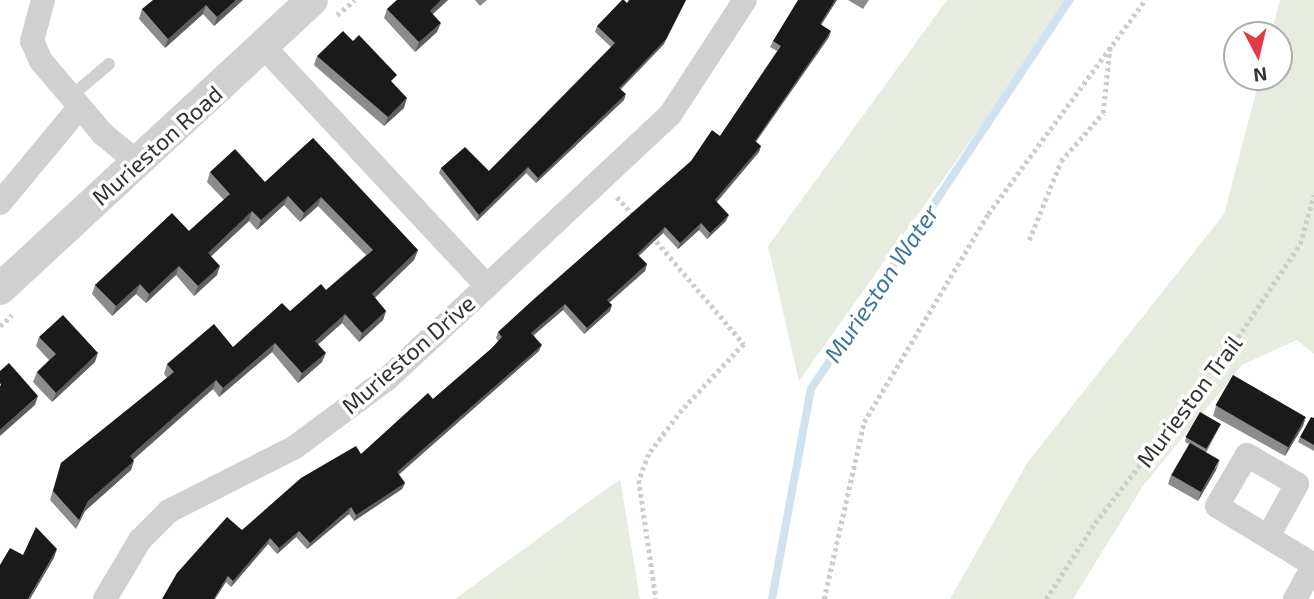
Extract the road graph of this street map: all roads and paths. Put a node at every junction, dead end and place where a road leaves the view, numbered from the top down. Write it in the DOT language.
graph roads {
  1 [pos="43,0"];
  2 [pos="313,0"];
  3 [pos="745,0"];
  4 [pos="1145,0"];
  5 [pos="1110,44"];
  6 [pos="264,47"];
  7 [pos="109,64"];
  8 [pos="74,103"];
  9 [pos="137,162"];
  10 [pos="601,179"];
  11 [pos="1314,195"];
  12 [pos="0,203"];
  13 [pos="639,221"];
  14 [pos="648,231"];
  15 [pos="1029,240"];
  16 [pos="487,286"];
  17 [pos="0,289"];
  18 [pos="1269,535"];
  19 [pos="1314,565"];
  20 [pos="105,599"];
  21 [pos="656,599"];
  22 [pos="824,599"];
  23 [pos="1046,599"];
  24 [pos="1295,599"];
  1 -- 8 [label="street"];
  2 -- 6 [label="street, Murieston Road"];
  3 -- 10 [label="street, Murieston Drive"];
  4 -- 5 [label="path"];
  5 -- 15 [label="path"];
  5 -- 22 [label="path"];
  6 -- 9 [label="street, Murieston Road"];
  6 -- 16 [label="street, Murieston Drive"];
  7 -- 8 [label="lane"];
  8 -- 9 [label="street"];
  8 -- 12 [label="street"];
  9 -- 17 [label="street, Murieston Road"];
  10 -- 13 [label="path"];
  10 -- 16 [label="street, Murieston Drive"];
  11 -- 23 [label="path, Murieston Trail"];
  14 -- 21 [label="path"];
  16 -- 20 [label="street, Murieston Drive"];
  18 -- 19 [label="street"];
  19 -- 24 [label="street"];
}
